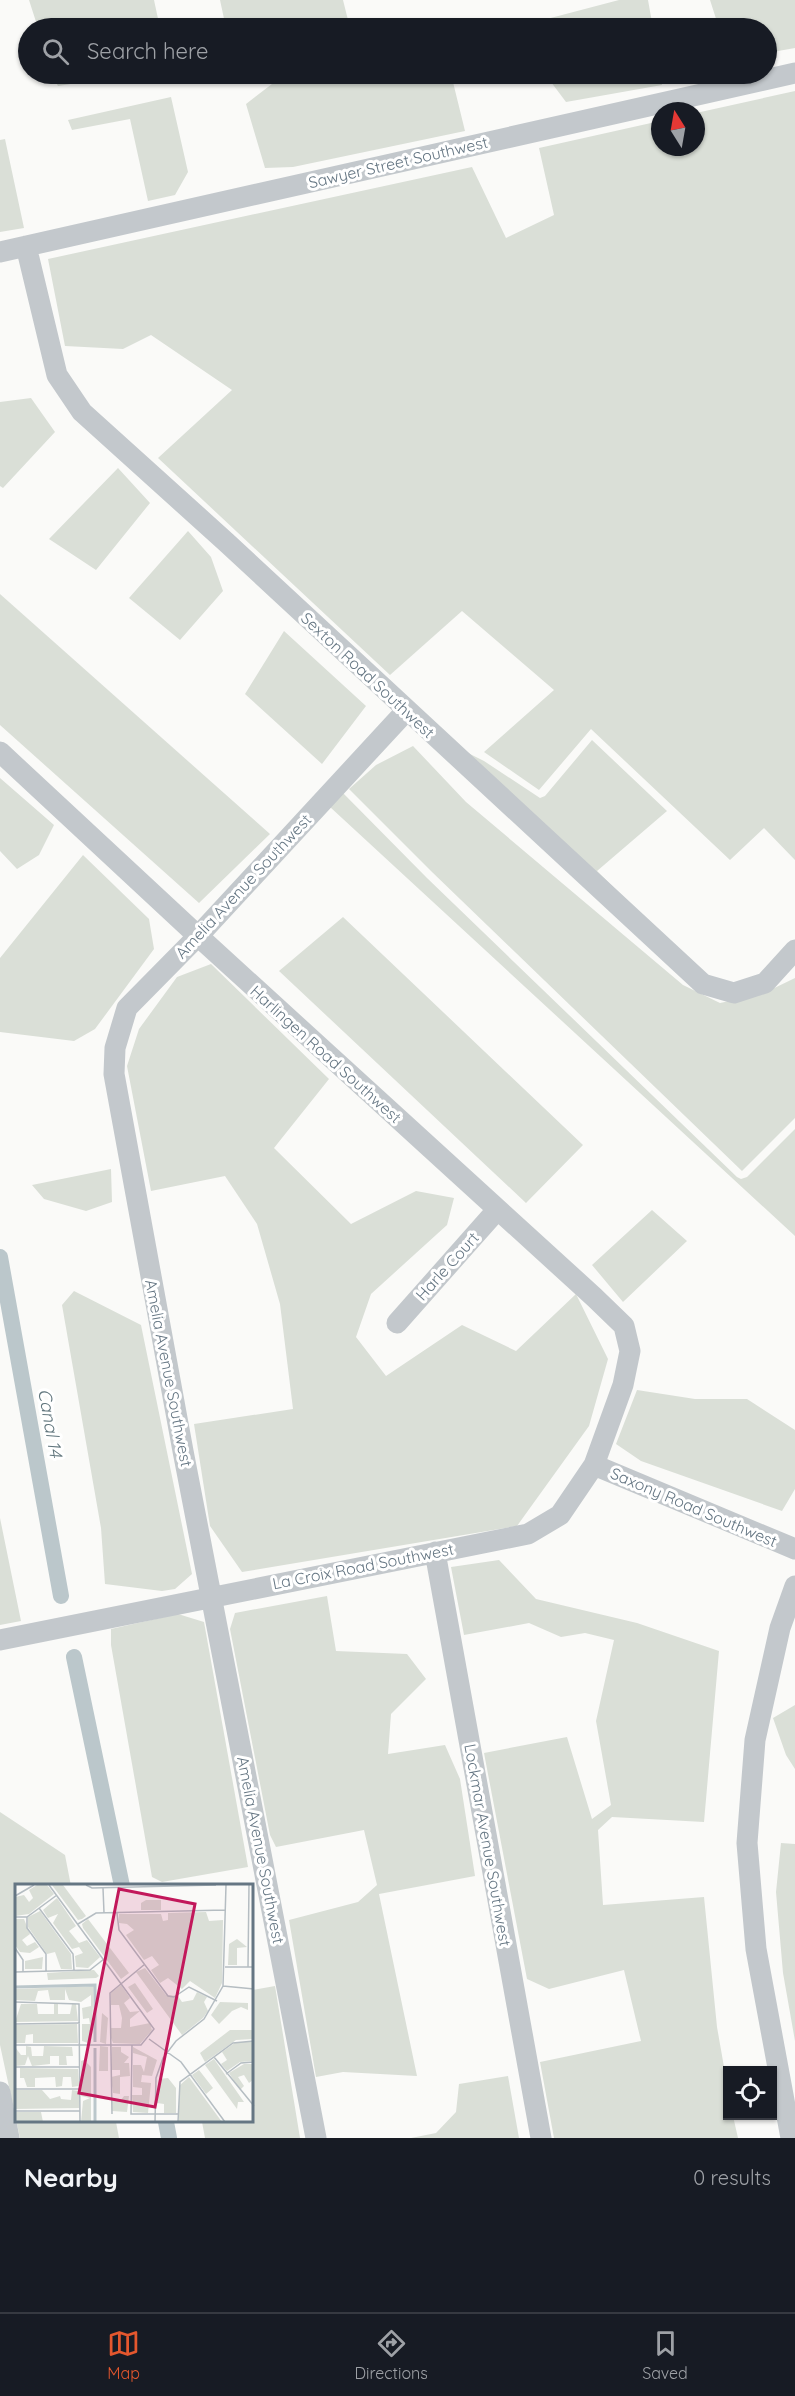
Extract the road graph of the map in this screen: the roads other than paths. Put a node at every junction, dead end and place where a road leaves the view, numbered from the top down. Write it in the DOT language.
graph roads {
  1 [pos="795,73"];
  2 [pos="777,77"];
  3 [pos="746,84"];
  4 [pos="26,246"];
  5 [pos="0,252"];
  6 [pos="406,711"];
  7 [pos="0,753"];
  8 [pos="198,936"];
  9 [pos="795,950"];
  10 [pos="498,1210"];
  11 [pos="397,1323"];
  12 [pos="628,1366"];
  13 [pos="594,1465"];
  14 [pos="795,1549"];
  15 [pos="435,1552"];
  16 [pos="795,1586"];
  17 [pos="213,1597"];
  18 [pos="0,1640"];
  19 [pos="0,2095"];
  20 [pos="9,2138"];
  21 [pos="316,2138"];
  22 [pos="541,2138"];
  23 [pos="791,2138"];
  1 -- 2 [label="street, Sawyer Street Southwest"];
  3 -- 4 [label="street, Sawyer Street Southwest"];
  4 -- 5 [label="street, Sawyer Street Southwest"];
  4 -- 6 [label="street, Sexton Road Southwest"];
  6 -- 8 [label="street, Amelia Avenue Southwest"];
  6 -- 9 [label="street, Sexton Road Southwest"];
  7 -- 8 [label="street, Harlingen Road Southwest"];
  8 -- 10 [label="street, Harlingen Road Southwest"];
  8 -- 17 [label="street, Amelia Avenue Southwest"];
  10 -- 11 [label="street, Harle Court"];
  10 -- 12 [label="street, Harlingen Road Southwest"];
  12 -- 13 [label="street, La Croix Road Southwest"];
  13 -- 14 [label="street, Saxony Road Southwest"];
  13 -- 15 [label="street, La Croix Road Southwest"];
  15 -- 17 [label="street, La Croix Road Southwest"];
  15 -- 22 [label="street, Lockmar Avenue Southwest"];
  16 -- 23 [label="street"];
  17 -- 18 [label="street, La Croix Road Southwest"];
  17 -- 21 [label="street, Amelia Avenue Southwest"];
  19 -- 20 [label="street"];
}
